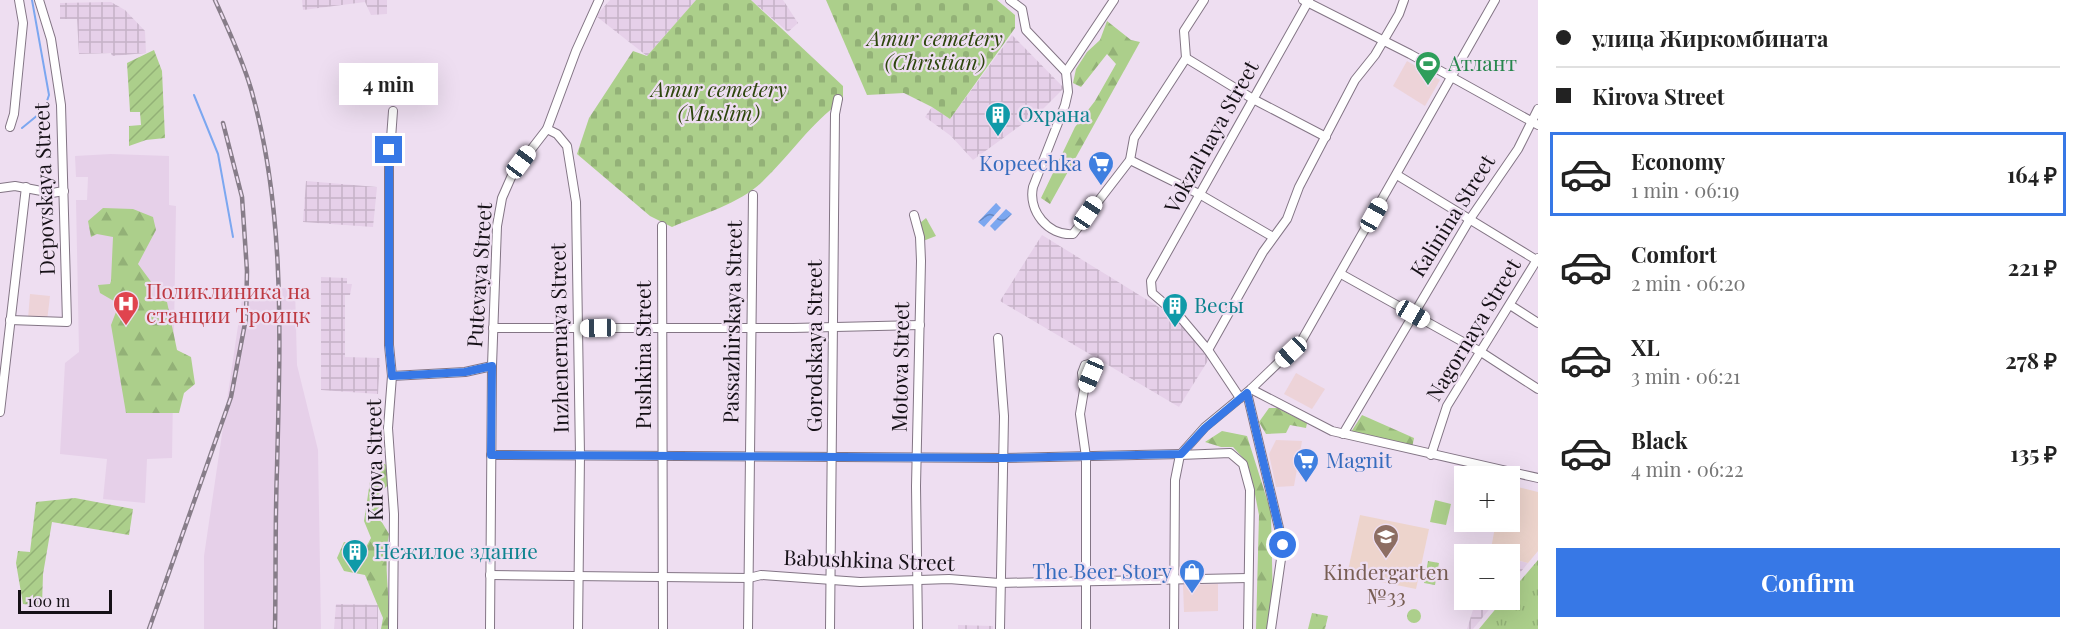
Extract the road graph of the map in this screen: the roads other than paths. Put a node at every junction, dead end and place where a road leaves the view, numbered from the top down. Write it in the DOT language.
graph roads {
  1 [pos="19,0"];
  2 [pos="39,0"];
  3 [pos="599,0"];
  4 [pos="1010,0"];
  5 [pos="1028,0"];
  6 [pos="1114,0"];
  7 [pos="1204,0"];
  8 [pos="1404,0"];
  9 [pos="1495,0"];
  10 [pos="1307,1"];
  11 [pos="1022,9"];
  12 [pos="1381,41"];
  13 [pos="1185,58"];
  14 [pos="1066,72"];
  15 [pos="1451,78"];
  16 [pos="838,99"];
  17 [pos="1253,99"];
  18 [pos="1538,109"];
  19 [pos="393,111"];
  20 [pos="1534,123"];
  21 [pos="10,127"];
  22 [pos="547,129"];
  23 [pos="1326,137"];
  24 [pos="1130,160"];
  25 [pos="1397,175"];
  26 [pos="26,187"];
  27 [pos="0,188"];
  28 [pos="64,191"];
  29 [pos="753,195"];
  30 [pos="1201,195"];
  31 [pos="914,215"];
  32 [pos="1470,219"];
  33 [pos="662,226"];
  34 [pos="1273,237"];
  35 [pos="1538,260"];
  36 [pos="1341,274"];
  37 [pos="1510,305"];
  38 [pos="1413,314"];
  39 [pos="10,320"];
  40 [pos="1538,323"];
  41 [pos="920,325"];
  42 [pos="749,326"];
  43 [pos="662,327"];
  44 [pos="834,327"];
  45 [pos="493,328"];
  46 [pos="577,328"];
  47 [pos="998,338"];
  48 [pos="1208,350"];
  49 [pos="1480,352"];
  50 [pos="492,366"];
  51 [pos="392,376"];
  52 [pos="1538,389"];
  53 [pos="1084,390"];
  54 [pos="1246,393"];
  55 [pos="0,412"];
  56 [pos="1343,434"];
  57 [pos="663,454"];
  58 [pos="1181,454"];
  59 [pos="491,455"];
  60 [pos="580,455"];
  61 [pos="1431,455"];
  62 [pos="748,456"];
  63 [pos="832,456"];
  64 [pos="1086,457"];
  65 [pos="918,458"];
  66 [pos="1002,458"];
  67 [pos="1538,478"];
  68 [pos="490,575"];
  69 [pos="579,576"];
  70 [pos="663,578"];
  71 [pos="748,578"];
  72 [pos="1248,578"];
  73 [pos="830,579"];
  74 [pos="1174,579"];
  75 [pos="918,581"];
  76 [pos="1087,582"];
  77 [pos="999,583"];
  78 [pos="393,629"];
  79 [pos="490,629"];
  80 [pos="578,629"];
  81 [pos="663,629"];
  82 [pos="748,629"];
  83 [pos="830,629"];
  84 [pos="918,629"];
  85 [pos="1000,629"];
  86 [pos="1086,629"];
  87 [pos="1174,629"];
  88 [pos="1248,629"];
  89 [pos="1271,629"];
  1 -- 21 [label="street, Depovskaya Street"];
  2 -- 28 [label="street, Depovskaya Street"];
  3 -- 22 [label="street, Putevaya Street"];
  4 -- 11 [label="street"];
  5 -- 11 [label="street"];
  6 -- 14 [label="street"];
  7 -- 13 [label="street"];
  8 -- 12 [label="street"];
  9 -- 15 [label="street"];
  10 -- 12 [label="street"];
  10 -- 17 [label="street, Vokzal'naya Street"];
  11 -- 14 [label="street"];
  12 -- 15 [label="street"];
  12 -- 23 [label="street"];
  13 -- 17 [label="street"];
  13 -- 24 [label="street"];
  14 -- 24 [label="street"];
  15 -- 20 [label="street"];
  15 -- 25 [label="street"];
  16 -- 44 [label="street, Gorodskaya Street"];
  17 -- 23 [label="street"];
  17 -- 30 [label="street, Vokzal'naya Street"];
  18 -- 20 [label="street, Kalinina Street"];
  19 -- 51 [label="street, Kirova Street"];
  20 -- 32 [label="street, Kalinina Street"];
  22 -- 45 [label="street, Putevaya Street"];
  22 -- 46 [label="street, Inzhenernaya Street"];
  23 -- 34 [label="street"];
  24 -- 30 [label="street"];
  25 -- 32 [label="street"];
  25 -- 36 [label="street"];
  26 -- 27 [label="street"];
  26 -- 28 [label="street"];
  26 -- 39 [label="street, Depovskaya Street"];
  28 -- 39 [label="street, Depovskaya Street"];
  29 -- 42 [label="street, Passazhirskaya Street"];
  30 -- 34 [label="street"];
  30 -- 48 [label="street, Vokzal'naya Street"];
  31 -- 41 [label="street, Motova Street"];
  32 -- 35 [label="street"];
  32 -- 38 [label="street, Kalinina Street"];
  33 -- 43 [label="street, Pushkina Street"];
  34 -- 48 [label="street"];
  35 -- 37 [label="street, Nagornaya Street"];
  36 -- 38 [label="street"];
  36 -- 54 [label="street"];
  37 -- 40 [label="street"];
  37 -- 49 [label="street, Nagornaya Street"];
  38 -- 49 [label="street"];
  38 -- 56 [label="street, Kalinina Street"];
  39 -- 55 [label="street, Depovskaya Street"];
  41 -- 44 [label="street"];
  41 -- 65 [label="street, Motova Street"];
  42 -- 43 [label="street"];
  42 -- 44 [label="street"];
  42 -- 62 [label="street, Passazhirskaya Street"];
  43 -- 46 [label="street"];
  43 -- 57 [label="street, Pushkina Street"];
  44 -- 63 [label="street, Gorodskaya Street"];
  45 -- 46 [label="street"];
  45 -- 50 [label="street, Putevaya Street"];
  46 -- 60 [label="street, Inzhenernaya Street"];
  47 -- 66 [label="street"];
  48 -- 54 [label="street"];
  49 -- 52 [label="street"];
  49 -- 61 [label="street, Nagornaya Street"];
  50 -- 51 [label="street, Putevaya Street"];
  50 -- 59 [label="street, Putevaya Street"];
  51 -- 78 [label="street, Kirova Street"];
  53 -- 64 [label="street"];
  54 -- 56 [label="street"];
  54 -- 58 [label="street"];
  54 -- 89 [label="street"];
  56 -- 61 [label="street"];
  57 -- 60 [label="street"];
  57 -- 62 [label="street"];
  57 -- 70 [label="street, Pushkina Street"];
  58 -- 64 [label="street"];
  58 -- 72 [label="street"];
  58 -- 74 [label="street"];
  59 -- 60 [label="street"];
  59 -- 68 [label="street, Putevaya Street"];
  60 -- 69 [label="street, Inzhenernaya Street"];
  61 -- 67 [label="street"];
  62 -- 63 [label="street"];
  62 -- 71 [label="street, Passazhirskaya Street"];
  63 -- 65 [label="street"];
  63 -- 73 [label="street, Gorodskaya Street"];
  64 -- 66 [label="street"];
  64 -- 76 [label="street"];
  65 -- 66 [label="street"];
  65 -- 75 [label="street, Motova Street"];
  66 -- 77 [label="street"];
  68 -- 69 [label="street, Babushkina Street"];
  68 -- 79 [label="street, Putevaya Street"];
  69 -- 70 [label="street, Babushkina Street"];
  69 -- 80 [label="street, Inzhenernaya Street"];
  70 -- 71 [label="street, Babushkina Street"];
  70 -- 81 [label="street, Pushkina Street"];
  71 -- 73 [label="street, Babushkina Street"];
  71 -- 82 [label="street, Passazhirskaya Street"];
  72 -- 74 [label="street, Babushkina Street"];
  72 -- 88 [label="street"];
  73 -- 75 [label="street, Babushkina Street"];
  73 -- 83 [label="street, Gorodskaya Street"];
  74 -- 76 [label="street, Babushkina Street"];
  74 -- 87 [label="street"];
  75 -- 77 [label="street, Babushkina Street"];
  75 -- 84 [label="street, Motova Street"];
  76 -- 77 [label="street, Babushkina Street"];
  76 -- 86 [label="street"];
  77 -- 85 [label="street"];
}
